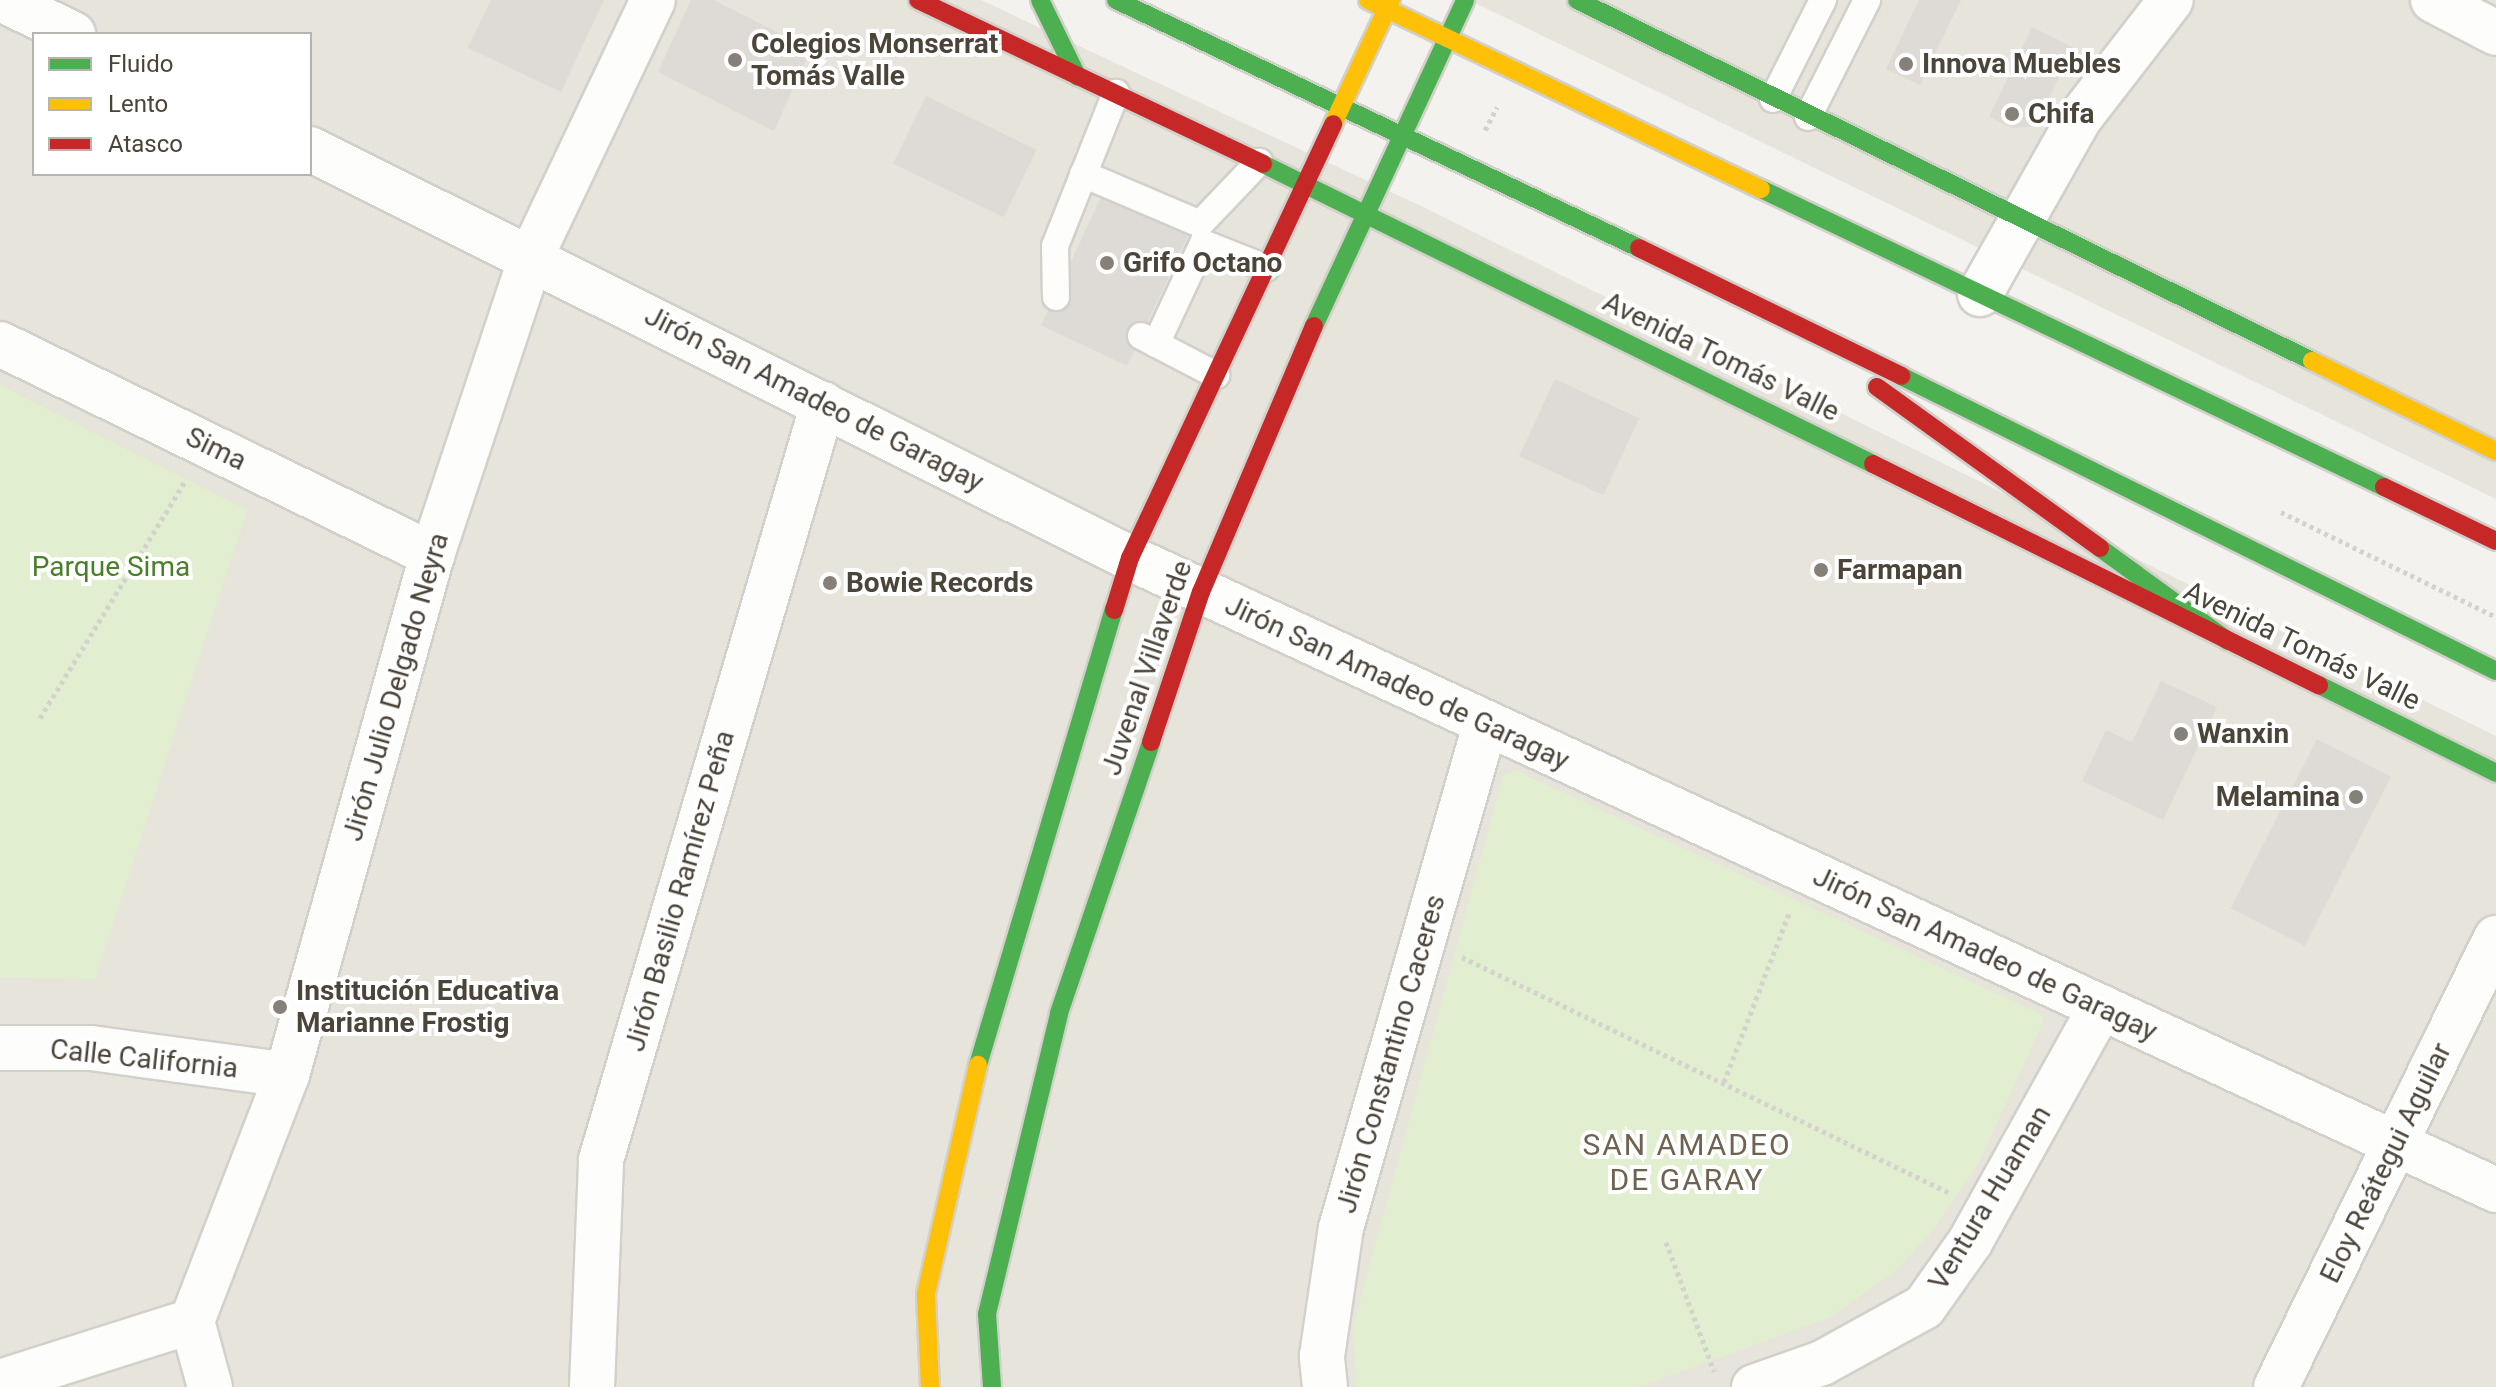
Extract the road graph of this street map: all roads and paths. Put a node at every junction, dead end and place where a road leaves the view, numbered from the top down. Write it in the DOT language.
graph roads {
  1 [pos="3,0"];
  2 [pos="653,0"];
  3 [pos="918,0"];
  4 [pos="1040,0"];
  5 [pos="1116,0"];
  6 [pos="1368,0"];
  7 [pos="1465,0"];
  8 [pos="1577,0"];
  9 [pos="1823,0"];
  10 [pos="1867,0"];
  11 [pos="2171,0"];
  12 [pos="2433,0"];
  13 [pos="1389,5"];
  14 [pos="69,32"];
  15 [pos="2496,33"];
  16 [pos="1446,37"];
  17 [pos="1517,71"];
  18 [pos="1077,76"];
  19 [pos="1116,93"];
  20 [pos="1773,99"];
  21 [pos="1341,106"];
  22 [pos="1808,117"];
  23 [pos="1401,133"];
  24 [pos="312,150"];
  25 [pos="1259,162"];
  26 [pos="1467,165"];
  27 [pos="1083,174"];
  28 [pos="1305,183"];
  29 [pos="1363,211"];
  30 [pos="2017,222"];
  31 [pos="1201,233"];
  32 [pos="531,257"];
  33 [pos="1266,268"];
  34 [pos="1980,294"];
  35 [pos="1056,297"];
  36 [pos="1775,313"];
  37 [pos="0,344"];
  38 [pos="1216,375"];
  39 [pos="823,404"];
  40 [pos="208,445"];
  41 [pos="2496,451"];
  42 [pos="2496,541"];
  43 [pos="432,555"];
  44 [pos="1130,558"];
  45 [pos="1201,592"];
  46 [pos="2228,641"];
  47 [pos="2496,671"];
  48 [pos="40,718"];
  49 [pos="1485,725"];
  50 [pos="2496,773"];
  51 [pos="1795,900"];
  52 [pos="2496,938"];
  53 [pos="1424,939"];
  54 [pos="2101,1007"];
  55 [pos="0,1048"];
  56 [pos="287,1075"];
  57 [pos="1724,1082"];
  58 [pos="2396,1142"];
  59 [pos="2496,1190"];
  60 [pos="1987,1211"];
  61 [pos="1666,1242"];
  62 [pos="192,1321"];
  63 [pos="0,1382"];
  64 [pos="210,1387"];
  65 [pos="592,1387"];
  66 [pos="930,1387"];
  67 [pos="992,1387"];
  68 [pos="1325,1387"];
  69 [pos="1718,1387"];
  70 [pos="1754,1387"];
  71 [pos="2276,1387"];
  1 -- 14 [label="street"];
  2 -- 32 [label="street, Jirón Julio Delgado Neyra"];
  3 -- 18 [label="main road, Avenida Tomás Valle"];
  4 -- 18 [label="main road"];
  5 -- 21 [label="main road"];
  6 -- 13 [label="main road"];
  7 -- 16 [label="main road, Juvenal Villaverde"];
  8 -- 20 [label="main road"];
  9 -- 20 [label="lane"];
  10 -- 22 [label="lane"];
  11 -- 30 [label="street"];
  12 -- 15 [label="street"];
  13 -- 16 [label="main road"];
  13 -- 21 [label="main road, Juvenal Villaverde"];
  16 -- 17 [label="main road"];
  16 -- 23 [label="main road, Juvenal Villaverde"];
  17 -- 26 [label="path"];
  17 -- 34 [label="main road"];
  18 -- 19 [label="main road, Avenida Tomás Valle"];
  19 -- 25 [label="main road, Avenida Tomás Valle"];
  19 -- 27 [label="lane"];
  20 -- 22 [label="main road"];
  21 -- 23 [label="main road"];
  21 -- 28 [label="main road, Juvenal Villaverde"];
  22 -- 30 [label="main road"];
  23 -- 26 [label="main road"];
  23 -- 29 [label="main road, Juvenal Villaverde"];
  24 -- 32 [label="street, Jirón San Amadeo de Garagay"];
  25 -- 28 [label="main road, Avenida Tomás Valle"];
  25 -- 31 [label="lane"];
  26 -- 36 [label="main road"];
  27 -- 31 [label="lane"];
  27 -- 35 [label="lane"];
  28 -- 29 [label="main road, Avenida Tomás Valle"];
  28 -- 33 [label="main road, Juvenal Villaverde"];
  29 -- 45 [label="main road, Juvenal Villaverde"];
  29 -- 46 [label="main road, Avenida Tomás Valle"];
  30 -- 34 [label="street"];
  30 -- 41 [label="main road"];
  31 -- 33 [label="lane"];
  31 -- 38 [label="lane"];
  32 -- 39 [label="street, Jirón San Amadeo de Garagay"];
  32 -- 43 [label="street, Jirón Julio Delgado Neyra"];
  33 -- 38 [label="main road, Juvenal Villaverde"];
  34 -- 42 [label="main road"];
  36 -- 46 [label="main road"];
  36 -- 47 [label="main road"];
  37 -- 40 [label="street, Sima"];
  38 -- 44 [label="main road, Juvenal Villaverde"];
  39 -- 44 [label="street, Jirón San Amadeo de Garagay"];
  39 -- 65 [label="street, Jirón Basilio Ramírez Peña"];
  40 -- 43 [label="street, Sima"];
  40 -- 48 [label="path"];
  43 -- 56 [label="street, Jirón Julio Delgado Neyra"];
  44 -- 45 [label="street, Jirón San Amadeo de Garagay"];
  44 -- 66 [label="main road, Juvenal Villaverde"];
  45 -- 49 [label="street, Jirón San Amadeo de Garagay"];
  45 -- 67 [label="main road, Juvenal Villaverde"];
  46 -- 50 [label="main road, Avenida Tomás Valle"];
  49 -- 53 [label="street, Jirón Constantino Caceres"];
  49 -- 54 [label="street, Jirón San Amadeo de Garagay"];
  51 -- 57 [label="path"];
  52 -- 58 [label="street, Eloy Reátegui Aguilar"];
  53 -- 57 [label="path"];
  53 -- 68 [label="street, Jirón Constantino Caceres"];
  54 -- 58 [label="street, Jirón San Amadeo de Garagay"];
  54 -- 60 [label="street, Ventura Huaman"];
  55 -- 56 [label="street, Calle California"];
  56 -- 62 [label="street, Jirón Julio Delgado Neyra"];
  57 -- 60 [label="path"];
  58 -- 59 [label="street, Jirón San Amadeo de Garagay"];
  58 -- 71 [label="street, Eloy Reátegui Aguilar"];
  60 -- 70 [label="street, Ventura Huaman"];
  61 -- 69 [label="path"];
  62 -- 63 [label="street"];
  62 -- 64 [label="street"];
}
